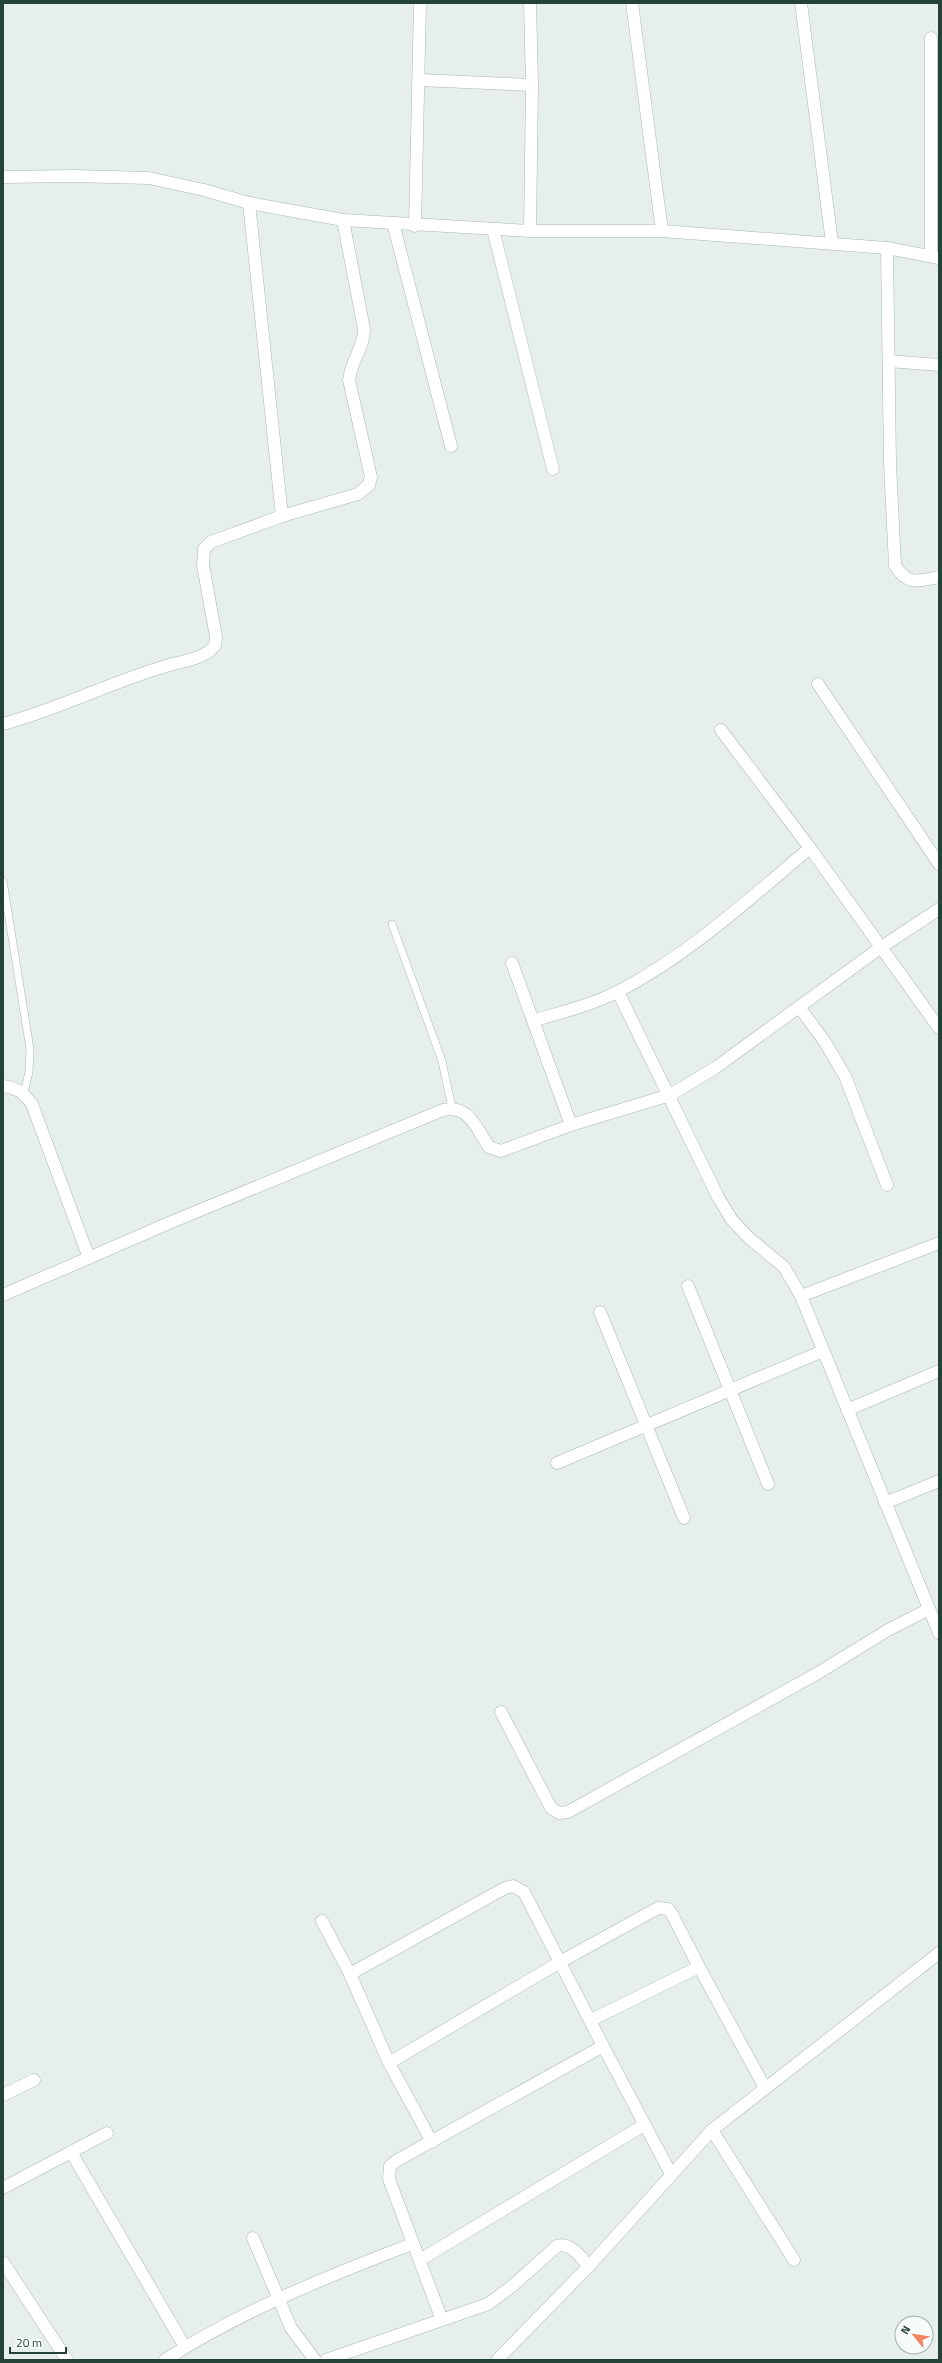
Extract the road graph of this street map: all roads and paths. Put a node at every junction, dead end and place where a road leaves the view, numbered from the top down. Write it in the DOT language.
graph roads {
  1 [pos="420,3"];
  2 [pos="530,3"];
  3 [pos="632,3"];
  4 [pos="801,3"];
  5 [pos="932,38"];
  6 [pos="418,80"];
  7 [pos="532,85"];
  8 [pos="3,177"];
  9 [pos="249,203"];
  10 [pos="343,220"];
  11 [pos="393,224"];
  12 [pos="416,226"];
  13 [pos="493,229"];
  14 [pos="530,231"];
  15 [pos="662,231"];
  16 [pos="832,243"];
  17 [pos="887,248"];
  18 [pos="935,257"];
  19 [pos="889,361"];
  20 [pos="939,365"];
  21 [pos="451,446"];
  22 [pos="553,469"];
  23 [pos="282,516"];
  24 [pos="939,577"];
  25 [pos="818,684"];
  26 [pos="3,724"];
  27 [pos="721,730"];
  28 [pos="810,848"];
  29 [pos="939,864"];
  30 [pos="3,881"];
  31 [pos="939,909"];
  32 [pos="392,924"];
  33 [pos="880,948"];
  34 [pos="512,962"];
  35 [pos="618,992"];
  36 [pos="799,1007"];
  37 [pos="533,1021"];
  38 [pos="939,1028"];
  39 [pos="3,1086"];
  40 [pos="24,1093"];
  41 [pos="670,1095"];
  42 [pos="452,1108"];
  43 [pos="571,1125"];
  44 [pos="887,1185"];
  45 [pos="939,1243"];
  46 [pos="89,1258"];
  47 [pos="688,1286"];
  48 [pos="3,1295"];
  49 [pos="801,1296"];
  50 [pos="600,1312"];
  51 [pos="823,1351"];
  52 [pos="939,1371"];
  53 [pos="730,1390"];
  54 [pos="847,1410"];
  55 [pos="647,1425"];
  56 [pos="557,1463"];
  57 [pos="939,1481"];
  58 [pos="768,1484"];
  59 [pos="885,1504"];
  60 [pos="684,1518"];
  61 [pos="929,1609"];
  62 [pos="939,1633"];
  63 [pos="502,1712"];
  64 [pos="322,1921"];
  65 [pos="939,1953"];
  66 [pos="560,1962"];
  67 [pos="698,1967"];
  68 [pos="350,1974"];
  69 [pos="591,2020"];
  70 [pos="603,2046"];
  71 [pos="389,2063"];
  72 [pos="34,2080"];
  73 [pos="765,2088"];
  74 [pos="3,2095"];
  75 [pos="644,2125"];
  76 [pos="712,2130"];
  77 [pos="107,2133"];
  78 [pos="432,2142"];
  79 [pos="70,2152"];
  80 [pos="671,2174"];
  81 [pos="3,2188"];
  82 [pos="252,2238"];
  83 [pos="412,2244"];
  84 [pos="420,2260"];
  85 [pos="794,2260"];
  86 [pos="3,2262"];
  87 [pos="589,2266"];
  88 [pos="278,2299"];
  89 [pos="442,2320"];
  90 [pos="185,2347"];
  91 [pos="498,2359"];
  92 [pos="67,2360"];
  93 [pos="165,2360"];
  94 [pos="316,2360"];
  95 [pos="326,2360"];
  1 -- 6 [label="street"];
  2 -- 7 [label="street"];
  3 -- 15 [label="street"];
  4 -- 16 [label="street"];
  5 -- 18 [label="street"];
  6 -- 7 [label="street"];
  6 -- 12 [label="street"];
  7 -- 14 [label="street"];
  8 -- 9 [label="street"];
  9 -- 10 [label="street"];
  9 -- 23 [label="street"];
  10 -- 11 [label="street"];
  10 -- 23 [label="street"];
  11 -- 12 [label="street"];
  11 -- 21 [label="street"];
  12 -- 13 [label="street"];
  13 -- 14 [label="street"];
  13 -- 22 [label="street"];
  14 -- 15 [label="street"];
  15 -- 16 [label="street"];
  16 -- 17 [label="street"];
  17 -- 18 [label="street"];
  17 -- 19 [label="street"];
  19 -- 20 [label="street"];
  19 -- 24 [label="street"];
  23 -- 26 [label="street"];
  25 -- 29 [label="street"];
  27 -- 28 [label="street"];
  28 -- 33 [label="street"];
  28 -- 35 [label="street"];
  30 -- 40 [label="lane"];
  31 -- 33 [label="street"];
  32 -- 42 [label="lane"];
  33 -- 36 [label="street"];
  33 -- 38 [label="street"];
  34 -- 37 [label="street"];
  35 -- 37 [label="street"];
  35 -- 41 [label="street"];
  36 -- 41 [label="street"];
  36 -- 44 [label="street"];
  37 -- 43 [label="street"];
  39 -- 40 [label="street"];
  40 -- 46 [label="street"];
  41 -- 43 [label="street"];
  41 -- 49 [label="street"];
  42 -- 43 [label="street"];
  42 -- 46 [label="street"];
  45 -- 49 [label="street"];
  46 -- 48 [label="street"];
  47 -- 53 [label="street"];
  49 -- 51 [label="street"];
  50 -- 55 [label="street"];
  51 -- 53 [label="street"];
  51 -- 54 [label="street"];
  52 -- 54 [label="street"];
  53 -- 55 [label="street"];
  53 -- 58 [label="street"];
  54 -- 59 [label="street"];
  55 -- 56 [label="street"];
  55 -- 60 [label="street"];
  57 -- 59 [label="street"];
  59 -- 61 [label="street"];
  61 -- 62 [label="street"];
  61 -- 63 [label="street"];
  64 -- 68 [label="street"];
  65 -- 73 [label="street"];
  66 -- 67 [label="street"];
  66 -- 68 [label="street"];
  66 -- 69 [label="street"];
  66 -- 71 [label="street"];
  67 -- 69 [label="street"];
  67 -- 73 [label="street"];
  68 -- 71 [label="street"];
  69 -- 70 [label="street"];
  70 -- 75 [label="street"];
  70 -- 78 [label="street"];
  71 -- 78 [label="street"];
  72 -- 74 [label="street"];
  73 -- 76 [label="street"];
  75 -- 80 [label="street"];
  75 -- 84 [label="street"];
  76 -- 80 [label="street"];
  76 -- 85 [label="street"];
  77 -- 79 [label="street"];
  78 -- 83 [label="street"];
  79 -- 81 [label="street"];
  79 -- 90 [label="street"];
  80 -- 87 [label="street"];
  82 -- 88 [label="street"];
  83 -- 84 [label="street"];
  83 -- 88 [label="street"];
  84 -- 89 [label="street"];
  86 -- 92 [label="street"];
  87 -- 89 [label="street"];
  87 -- 91 [label="street"];
  88 -- 90 [label="street"];
  88 -- 94 [label="street"];
  89 -- 95 [label="street"];
  90 -- 93 [label="street"];
}
